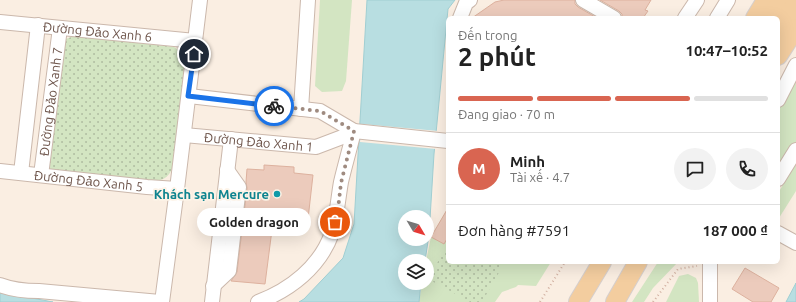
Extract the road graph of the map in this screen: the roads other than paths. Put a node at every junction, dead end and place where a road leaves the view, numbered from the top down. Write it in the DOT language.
graph roads {
  1 [pos="200,0"];
  2 [pos="308,0"];
  3 [pos="470,0"];
  4 [pos="583,0"];
  5 [pos="696,0"];
  6 [pos="728,0"];
  7 [pos="766,0"];
  8 [pos="782,0"];
  9 [pos="796,3"];
  10 [pos="461,16"];
  11 [pos="611,16"];
  12 [pos="686,16"];
  13 [pos="718,16"];
  14 [pos="756,16"];
  15 [pos="771,16"];
  16 [pos="0,22"];
  17 [pos="38,26"];
  18 [pos="60,28"];
  19 [pos="780,28"];
  20 [pos="796,28"];
  21 [pos="195,41"];
  22 [pos="780,53"];
  23 [pos="796,65"];
  24 [pos="188,96"];
  25 [pos="780,96"];
  26 [pos="301,109"];
  27 [pos="357,132"];
  28 [pos="184,135"];
  29 [pos="231,139"];
  30 [pos="443,141"];
  31 [pos="796,150"];
  32 [pos="0,171"];
  33 [pos="21,173"];
  34 [pos="41,175"];
  35 [pos="780,176"];
  36 [pos="177,189"];
  37 [pos="780,234"];
  38 [pos="796,243"];
  39 [pos="601,264"];
  40 [pos="637,264"];
  41 [pos="710,265"];
  42 [pos="0,285"];
  43 [pos="161,302"];
  44 [pos="212,302"];
  45 [pos="258,302"];
  46 [pos="578,302"];
  47 [pos="615,302"];
  48 [pos="710,302"];
  1 -- 21 [label="street"];
  2 -- 26 [label="street"];
  3 -- 10 [label="street"];
  4 -- 11 [label="street"];
  5 -- 12 [label="street"];
  6 -- 13 [label="street"];
  7 -- 14 [label="main road"];
  8 -- 15 [label="main road"];
  9 -- 19 [label="main road"];
  16 -- 17 [label="street, Đường Đảo Xanh 6"];
  17 -- 18 [label="street, Đường Đảo Xanh 6"];
  17 -- 33 [label="street, Đường Đảo Xanh 7"];
  18 -- 21 [label="street, Đường Đảo Xanh 6"];
  18 -- 34 [label="street, Đường Đảo Xanh 7"];
  20 -- 22 [label="main road"];
  21 -- 24 [label="street"];
  23 -- 25 [label="street"];
  24 -- 26 [label="street"];
  24 -- 28 [label="street"];
  26 -- 27 [label="street"];
  27 -- 29 [label="street, Đường Đảo Xanh 1"];
  27 -- 30 [label="street"];
  27 -- 45 [label="street"];
  28 -- 29 [label="street, Đường Đảo Xanh 1"];
  28 -- 36 [label="street"];
  29 -- 44 [label="street"];
  31 -- 35 [label="street"];
  32 -- 33 [label="street, Đường Đảo Xanh 5"];
  33 -- 34 [label="street, Đường Đảo Xanh 5"];
  34 -- 36 [label="street, Đường Đảo Xanh 5"];
  36 -- 43 [label="street"];
  37 -- 38 [label="street"];
  39 -- 46 [label="main road"];
  40 -- 47 [label="main road"];
  41 -- 48 [label="street"];
  42 -- 43 [label="street"];
}
